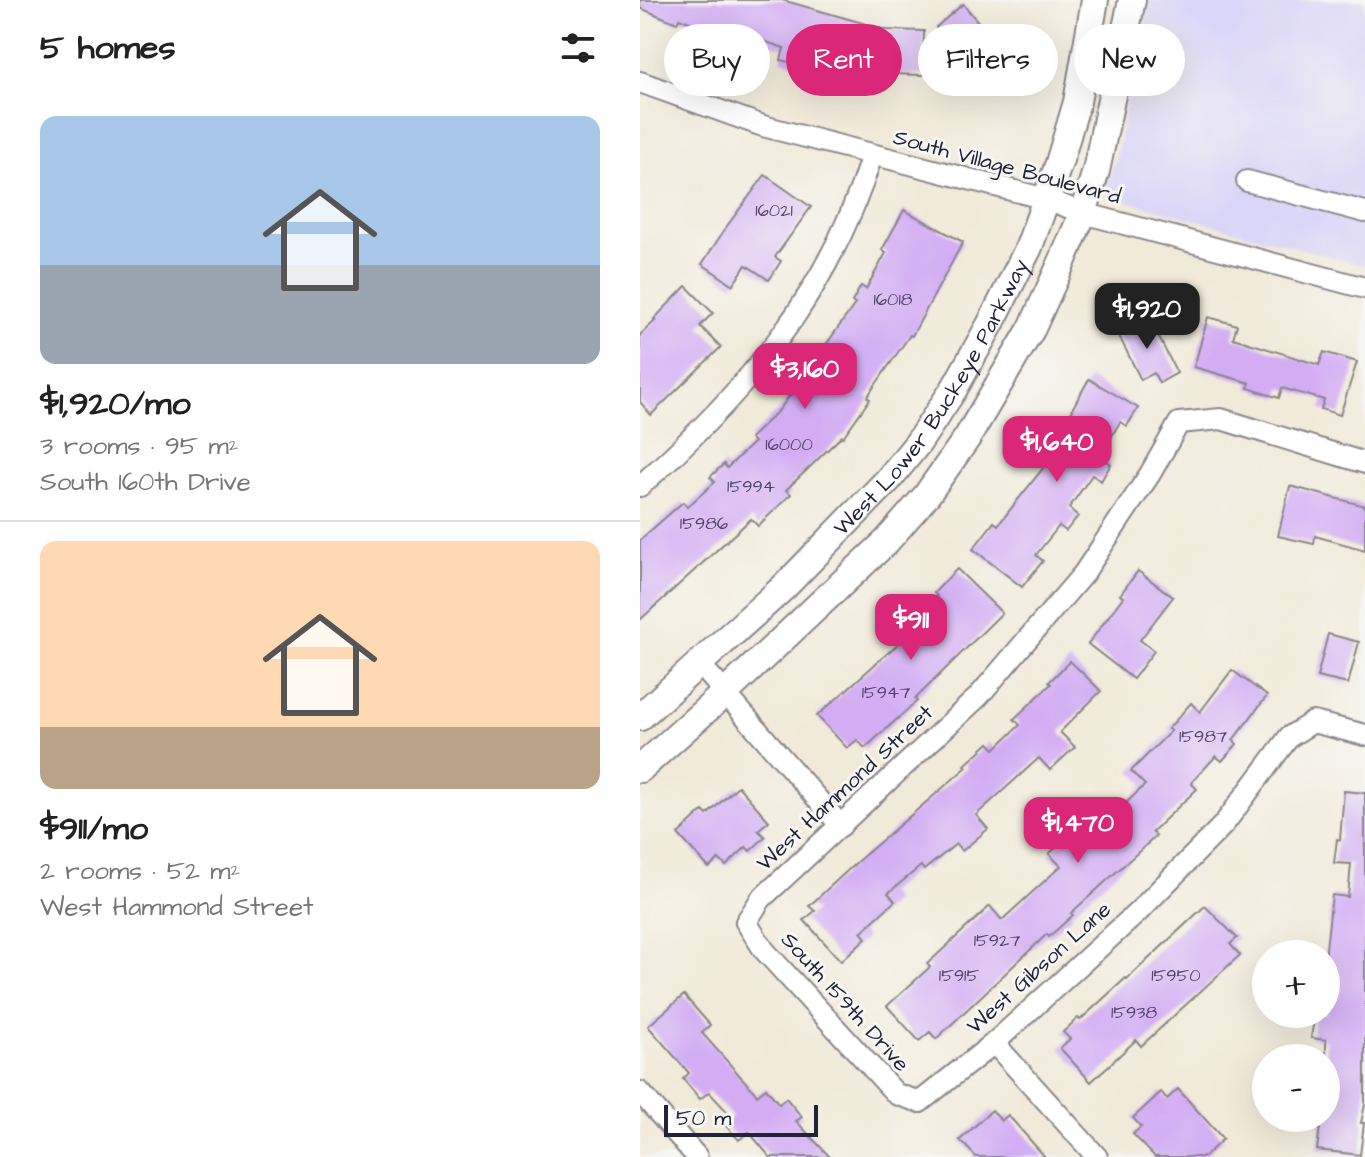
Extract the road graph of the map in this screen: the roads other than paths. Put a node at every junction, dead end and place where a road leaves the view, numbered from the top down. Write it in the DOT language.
graph roads {
  1 [pos="1095,0"];
  2 [pos="1132,0"];
  3 [pos="640,82"];
  4 [pos="872,155"];
  5 [pos="1247,181"];
  6 [pos="1046,199"];
  7 [pos="1365,212"];
  8 [pos="1083,213"];
  9 [pos="1365,288"];
  10 [pos="1365,463"];
  11 [pos="640,486"];
  12 [pos="699,663"];
  13 [pos="725,693"];
  14 [pos="640,717"];
  15 [pos="1365,735"];
  16 [pos="640,769"];
  17 [pos="841,826"];
  18 [pos="746,922"];
  19 [pos="994,1043"];
  20 [pos="640,1092"];
  21 [pos="920,1102"];
  22 [pos="697,1157"];
  23 [pos="1097,1157"];
  1 -- 6 [label="main road, West Lower Buckeye Parkway"];
  2 -- 8 [label="main road, West Lower Buckeye Parkway"];
  3 -- 4 [label="street, South Village Boulevard"];
  4 -- 6 [label="street, South Village Boulevard"];
  4 -- 11 [label="street"];
  5 -- 7 [label="street"];
  6 -- 8 [label="street, South Village Boulevard"];
  6 -- 12 [label="main road, West Lower Buckeye Parkway"];
  8 -- 9 [label="street, South Village Boulevard"];
  8 -- 13 [label="main road, West Lower Buckeye Parkway"];
  10 -- 17 [label="street, West Hammond Street"];
  12 -- 13 [label="street"];
  12 -- 14 [label="main road, West Lower Buckeye Parkway"];
  13 -- 16 [label="main road, West Lower Buckeye Parkway"];
  13 -- 17 [label="street"];
  15 -- 19 [label="street, West Gibson Lane"];
  17 -- 18 [label="street, West Hammond Street"];
  18 -- 21 [label="street, South 159th Drive"];
  19 -- 21 [label="street, West Gibson Lane"];
  19 -- 23 [label="street"];
  20 -- 22 [label="street"];
}
